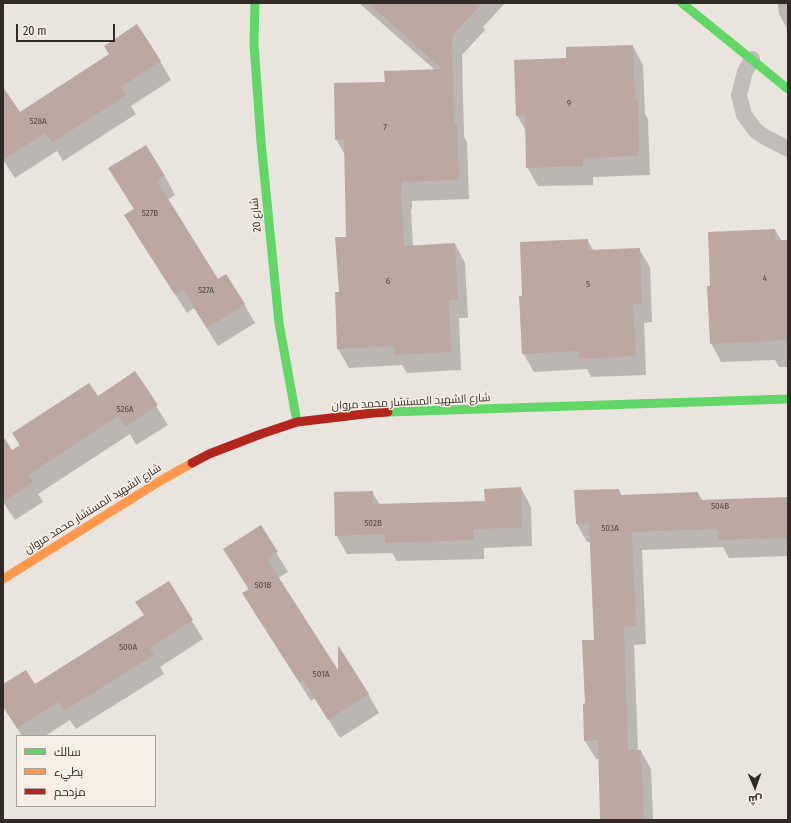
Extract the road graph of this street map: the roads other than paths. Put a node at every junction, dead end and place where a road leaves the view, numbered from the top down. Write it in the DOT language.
graph roads {
  1 [pos="254,3"];
  2 [pos="682,3"];
  3 [pos="752,60"];
  4 [pos="788,89"];
  5 [pos="788,149"];
  6 [pos="788,399"];
  7 [pos="297,422"];
  8 [pos="3,579"];
  1 -- 7 [label="street, شارع 20"];
  2 -- 3 [label="street"];
  3 -- 4 [label="street"];
  3 -- 5 [label="lane"];
  6 -- 7 [label="street, شارع الشهيد المستشار محمد مروان"];
  7 -- 8 [label="street, شارع الشهيد المستشار محمد مروان"];
}
